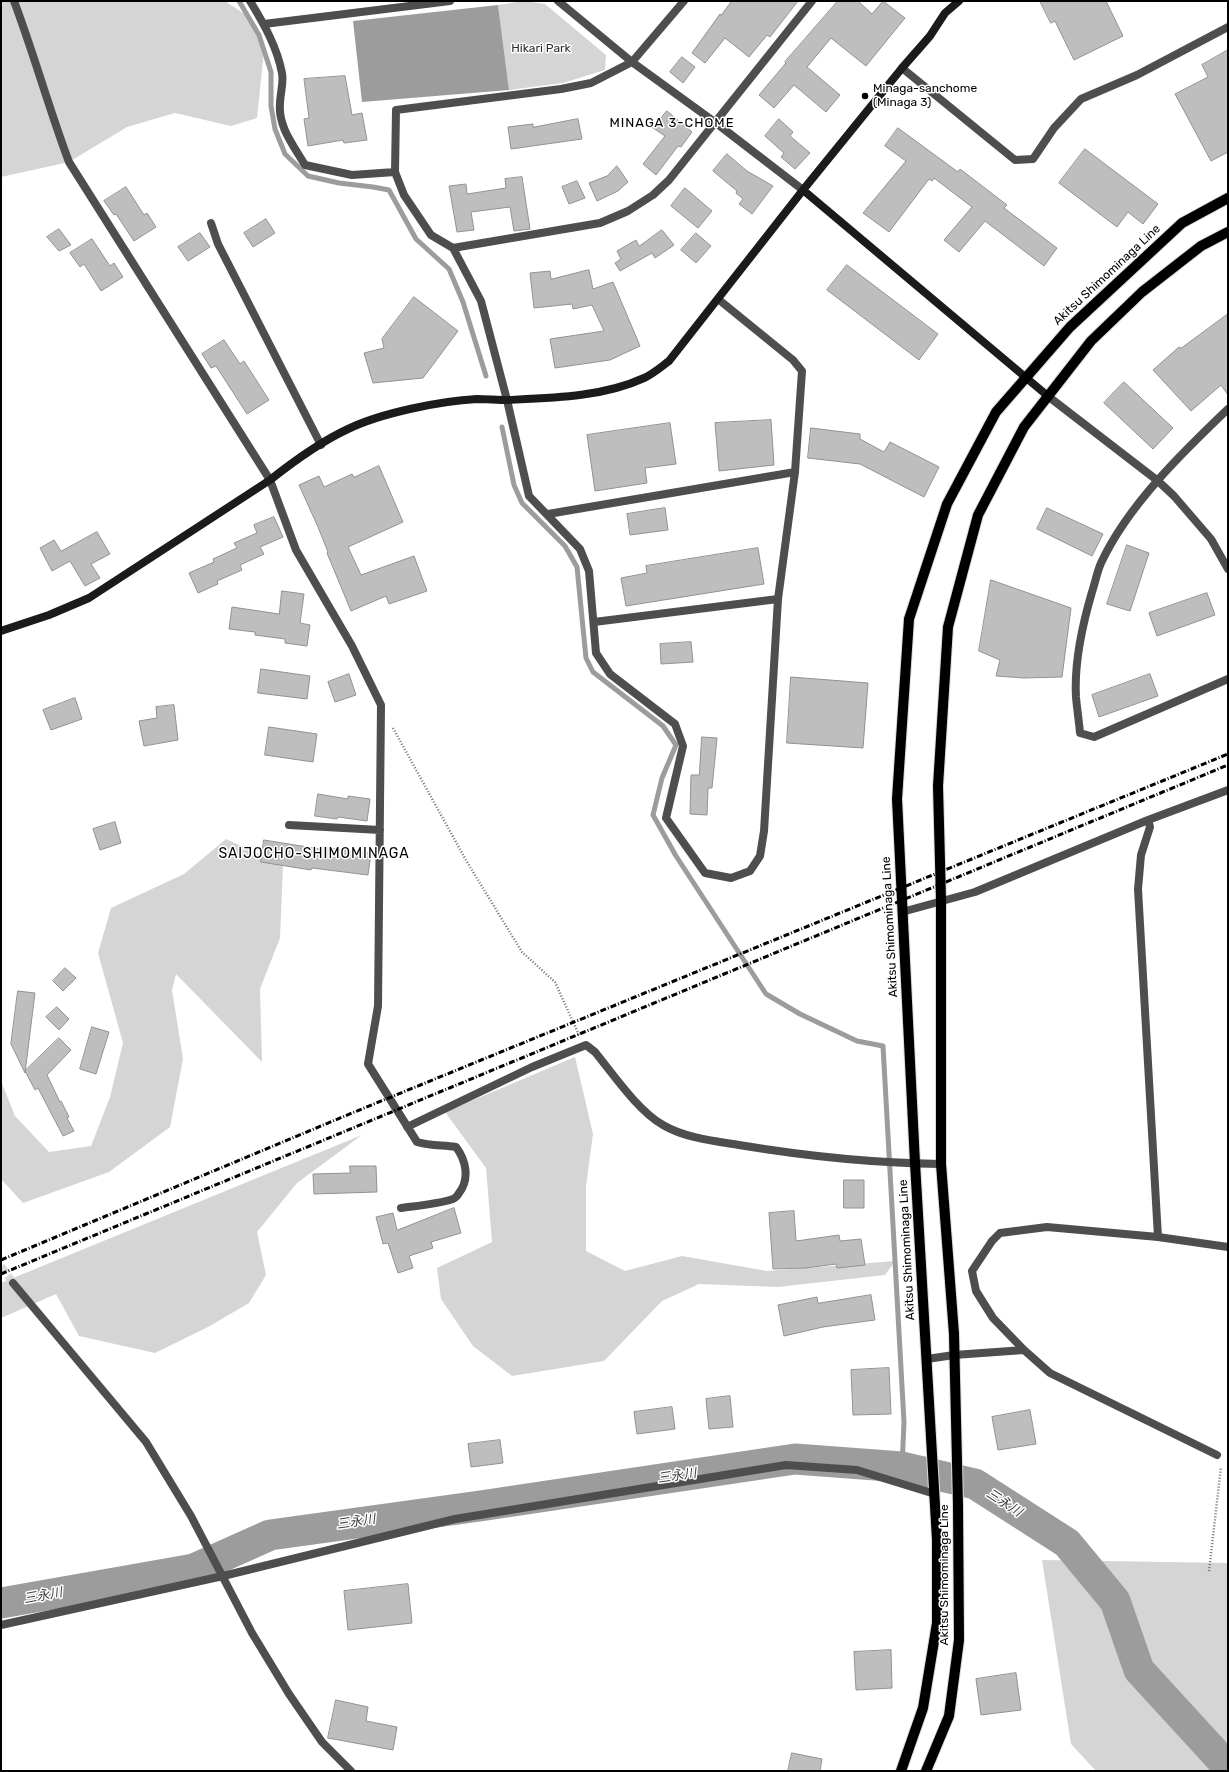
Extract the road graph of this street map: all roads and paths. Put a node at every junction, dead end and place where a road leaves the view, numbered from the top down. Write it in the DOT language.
graph roads {
  1 [pos="14,1"];
  2 [pos="250,1"];
  3 [pos="450,1"];
  4 [pos="558,1"];
  5 [pos="684,1"];
  6 [pos="812,1"];
  7 [pos="959,1"];
  8 [pos="264,24"];
  9 [pos="1228,27"];
  10 [pos="632,62"];
  11 [pos="902,68"];
  12 [pos="716,123"];
  13 [pos="395,172"];
  14 [pos="803,190"];
  15 [pos="1228,198"];
  16 [pos="211,223"];
  17 [pos="1228,232"];
  18 [pos="453,248"];
  19 [pos="718,298"];
  20 [pos="1027,378"];
  21 [pos="1049,397"];
  22 [pos="507,400"];
  23 [pos="1228,409"];
  24 [pos="320,445"];
  25 [pos="795,472"];
  26 [pos="270,480"];
  27 [pos="1158,481"];
  28 [pos="548,514"];
  29 [pos="1228,569"];
  30 [pos="778,599"];
  31 [pos="594,622"];
  32 [pos="1,631"];
  33 [pos="1228,679"];
  34 [pos="392,725"];
  35 [pos="1228,790"];
  36 [pos="1148,820"];
  37 [pos="289,825"];
  38 [pos="380,830"];
  39 [pos="941,900"];
  40 [pos="902,912"];
  41 [pos="586,1045"];
  42 [pos="407,1127"];
  43 [pos="915,1163"];
  44 [pos="941,1164"];
  45 [pos="401,1208"];
  46 [pos="1158,1237"];
  47 [pos="1228,1247"];
  48 [pos="13,1283"];
  49 [pos="1024,1350"];
  50 [pos="954,1355"];
  51 [pos="926,1359"];
  52 [pos="1217,1455"];
  53 [pos="935,1494"];
  54 [pos="1209,1572"];
  55 [pos="223,1576"];
  56 [pos="1,1625"];
  57 [pos="351,1771"];
  58 [pos="901,1771"];
  59 [pos="926,1771"];
  1 -- 26 [label="street"];
  2 -- 8 [label="street"];
  3 -- 8 [label="street"];
  4 -- 10 [label="street"];
  5 -- 10 [label="street"];
  6 -- 12 [label="street"];
  7 -- 11 [label="street"];
  8 -- 13 [label="street"];
  9 -- 11 [label="street"];
  10 -- 12 [label="street"];
  10 -- 13 [label="street"];
  11 -- 14 [label="street"];
  12 -- 14 [label="street"];
  12 -- 18 [label="street"];
  13 -- 18 [label="street"];
  14 -- 19 [label="street"];
  14 -- 20 [label="street"];
  15 -- 20 [label="main road, Akitsu Shimominaga Line"];
  16 -- 24 [label="street"];
  17 -- 21 [label="main road, Akitsu Shimominaga Line"];
  18 -- 22 [label="street"];
  19 -- 22 [label="street"];
  19 -- 25 [label="street"];
  20 -- 21 [label="street"];
  20 -- 40 [label="main road, Akitsu Shimominaga Line"];
  21 -- 27 [label="street"];
  21 -- 39 [label="main road, Akitsu Shimominaga Line"];
  22 -- 24 [label="street"];
  22 -- 28 [label="street"];
  23 -- 27 [label="street"];
  24 -- 26 [label="street"];
  25 -- 28 [label="street"];
  25 -- 30 [label="street"];
  26 -- 32 [label="street"];
  26 -- 38 [label="street"];
  27 -- 29 [label="street"];
  27 -- 33 [label="street"];
  28 -- 31 [label="street"];
  30 -- 31 [label="street"];
  30 -- 31 [label="street"];
  34 -- 41 [label="path"];
  35 -- 36 [label="street"];
  36 -- 39 [label="street"];
  36 -- 46 [label="street"];
  37 -- 38 [label="street"];
  38 -- 42 [label="street"];
  39 -- 40 [label="street"];
  39 -- 44 [label="main road, Akitsu Shimominaga Line"];
  40 -- 43 [label="main road, Akitsu Shimominaga Line"];
  41 -- 42 [label="street"];
  41 -- 43 [label="street"];
  42 -- 45 [label="street"];
  43 -- 44 [label="street"];
  43 -- 51 [label="main road, Akitsu Shimominaga Line"];
  44 -- 50 [label="main road, Akitsu Shimominaga Line"];
  46 -- 47 [label="street"];
  46 -- 49 [label="street"];
  48 -- 55 [label="street"];
  49 -- 50 [label="street"];
  49 -- 52 [label="street"];
  50 -- 51 [label="street"];
  50 -- 59 [label="main road, Akitsu Shimominaga Line"];
  51 -- 53 [label="main road, Akitsu Shimominaga Line"];
  52 -- 54 [label="path"];
  53 -- 55 [label="street"];
  53 -- 58 [label="main road, Akitsu Shimominaga Line"];
  55 -- 56 [label="street"];
  55 -- 57 [label="street"];
}
